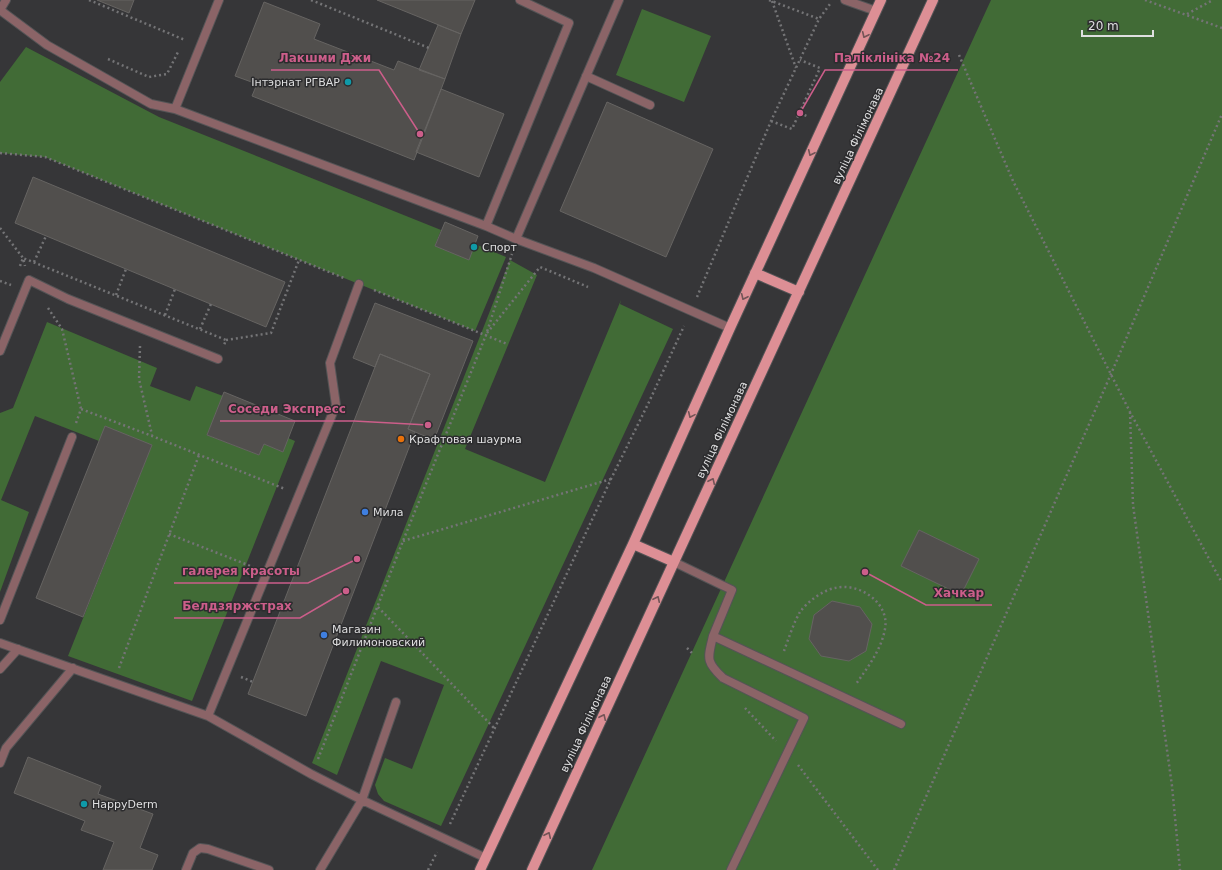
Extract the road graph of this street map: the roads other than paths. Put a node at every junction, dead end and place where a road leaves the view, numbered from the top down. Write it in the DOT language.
graph roads {
  1 [pos="6,0"];
  2 [pos="219,0"];
  3 [pos="520,0"];
  4 [pos="619,0"];
  5 [pos="845,0"];
  6 [pos="881,0"];
  7 [pos="933,0"];
  8 [pos="0,10"];
  9 [pos="876,11"];
  10 [pos="586,76"];
  11 [pos="650,105"];
  12 [pos="175,109"];
  13 [pos="486,226"];
  14 [pos="516,240"];
  15 [pos="755,273"];
  16 [pos="359,284"];
  17 [pos="799,292"];
  18 [pos="730,328"];
  19 [pos="0,351"];
  20 [pos="218,359"];
  21 [pos="72,437"];
  22 [pos="633,544"];
  23 [pos="674,562"];
  24 [pos="0,620"];
  25 [pos="713,636"];
  26 [pos="0,643"];
  27 [pos="18,649"];
  28 [pos="73,668"];
  29 [pos="0,670"];
  30 [pos="396,702"];
  31 [pos="208,716"];
  32 [pos="901,724"];
  33 [pos="0,763"];
  34 [pos="362,800"];
  35 [pos="486,858"];
  36 [pos="186,870"];
  37 [pos="269,870"];
  38 [pos="320,870"];
  39 [pos="480,870"];
  40 [pos="532,870"];
  41 [pos="731,870"];
  1 -- 8 [label="lane"];
  2 -- 12 [label="lane"];
  3 -- 13 [label="lane"];
  4 -- 10 [label="lane"];
  5 -- 9 [label="lane"];
  6 -- 9 [label="main road"];
  7 -- 17 [label="main road, вуліца Філімонава"];
  8 -- 12 [label="lane"];
  9 -- 15 [label="main road, one-way"];
  10 -- 11 [label="lane"];
  10 -- 14 [label="lane"];
  12 -- 13 [label="lane"];
  13 -- 14 [label="lane"];
  14 -- 18 [label="lane"];
  15 -- 17 [label="main road"];
  15 -- 18 [label="main road, one-way"];
  16 -- 31 [label="lane"];
  23 -- 17 [label="main road, вуліца Філімонава, one-way"];
  18 -- 22 [label="main road, one-way"];
  19 -- 20 [label="lane"];
  21 -- 24 [label="lane"];
  22 -- 23 [label="main road"];
  22 -- 35 [label="main road"];
  23 -- 25 [label="lane"];
  40 -- 23 [label="main road, вуліца Філімонава, one-way"];
  25 -- 32 [label="lane"];
  25 -- 41 [label="lane"];
  26 -- 27 [label="lane"];
  27 -- 28 [label="lane"];
  27 -- 29 [label="lane"];
  28 -- 31 [label="lane"];
  28 -- 33 [label="lane"];
  30 -- 34 [label="lane"];
  31 -- 34 [label="lane"];
  34 -- 35 [label="lane"];
  34 -- 38 [label="lane"];
  35 -- 39 [label="main road"];
  36 -- 37 [label="lane"];
}
